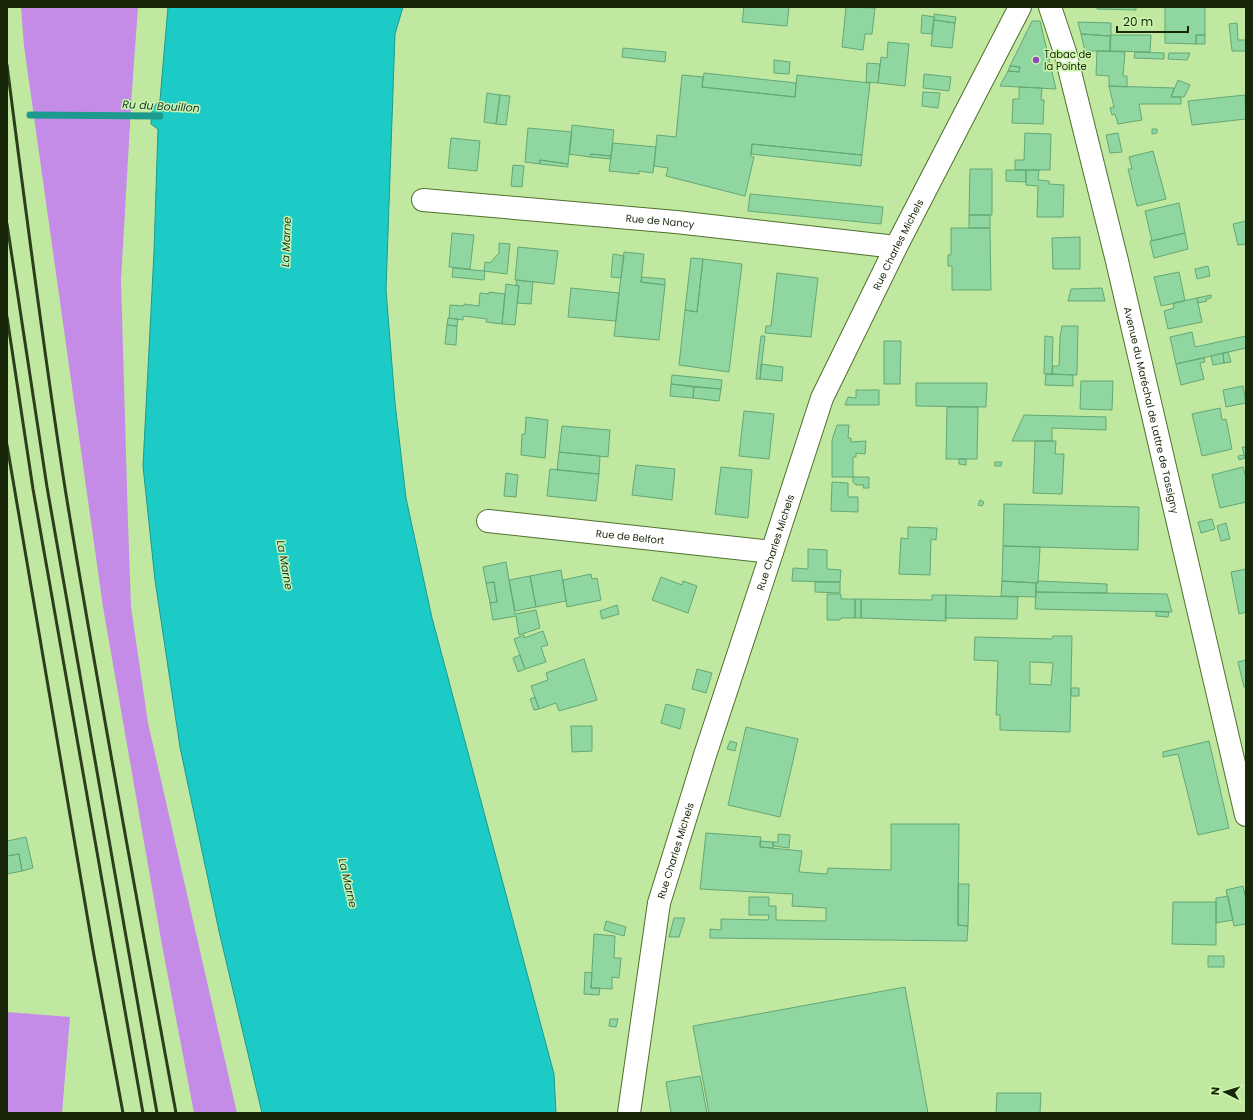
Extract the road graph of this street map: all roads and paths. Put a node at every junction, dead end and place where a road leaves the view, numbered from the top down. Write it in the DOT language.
graph roads {
  1 [pos="1020,7"];
  2 [pos="1050,7"];
  3 [pos="423,200"];
  4 [pos="896,247"];
  5 [pos="488,520"];
  6 [pos="772,552"];
  7 [pos="1246,815"];
  8 [pos="629,1113"];
  1 -- 4 [label="street, Rue Charles Michels"];
  2 -- 7 [label="street, Avenue du Maréchal de Lattre de Tassigny"];
  3 -- 4 [label="street, Rue de Nancy"];
  4 -- 6 [label="street, Rue Charles Michels"];
  5 -- 6 [label="street, Rue de Belfort"];
  6 -- 8 [label="street, Rue Charles Michels"];
}
